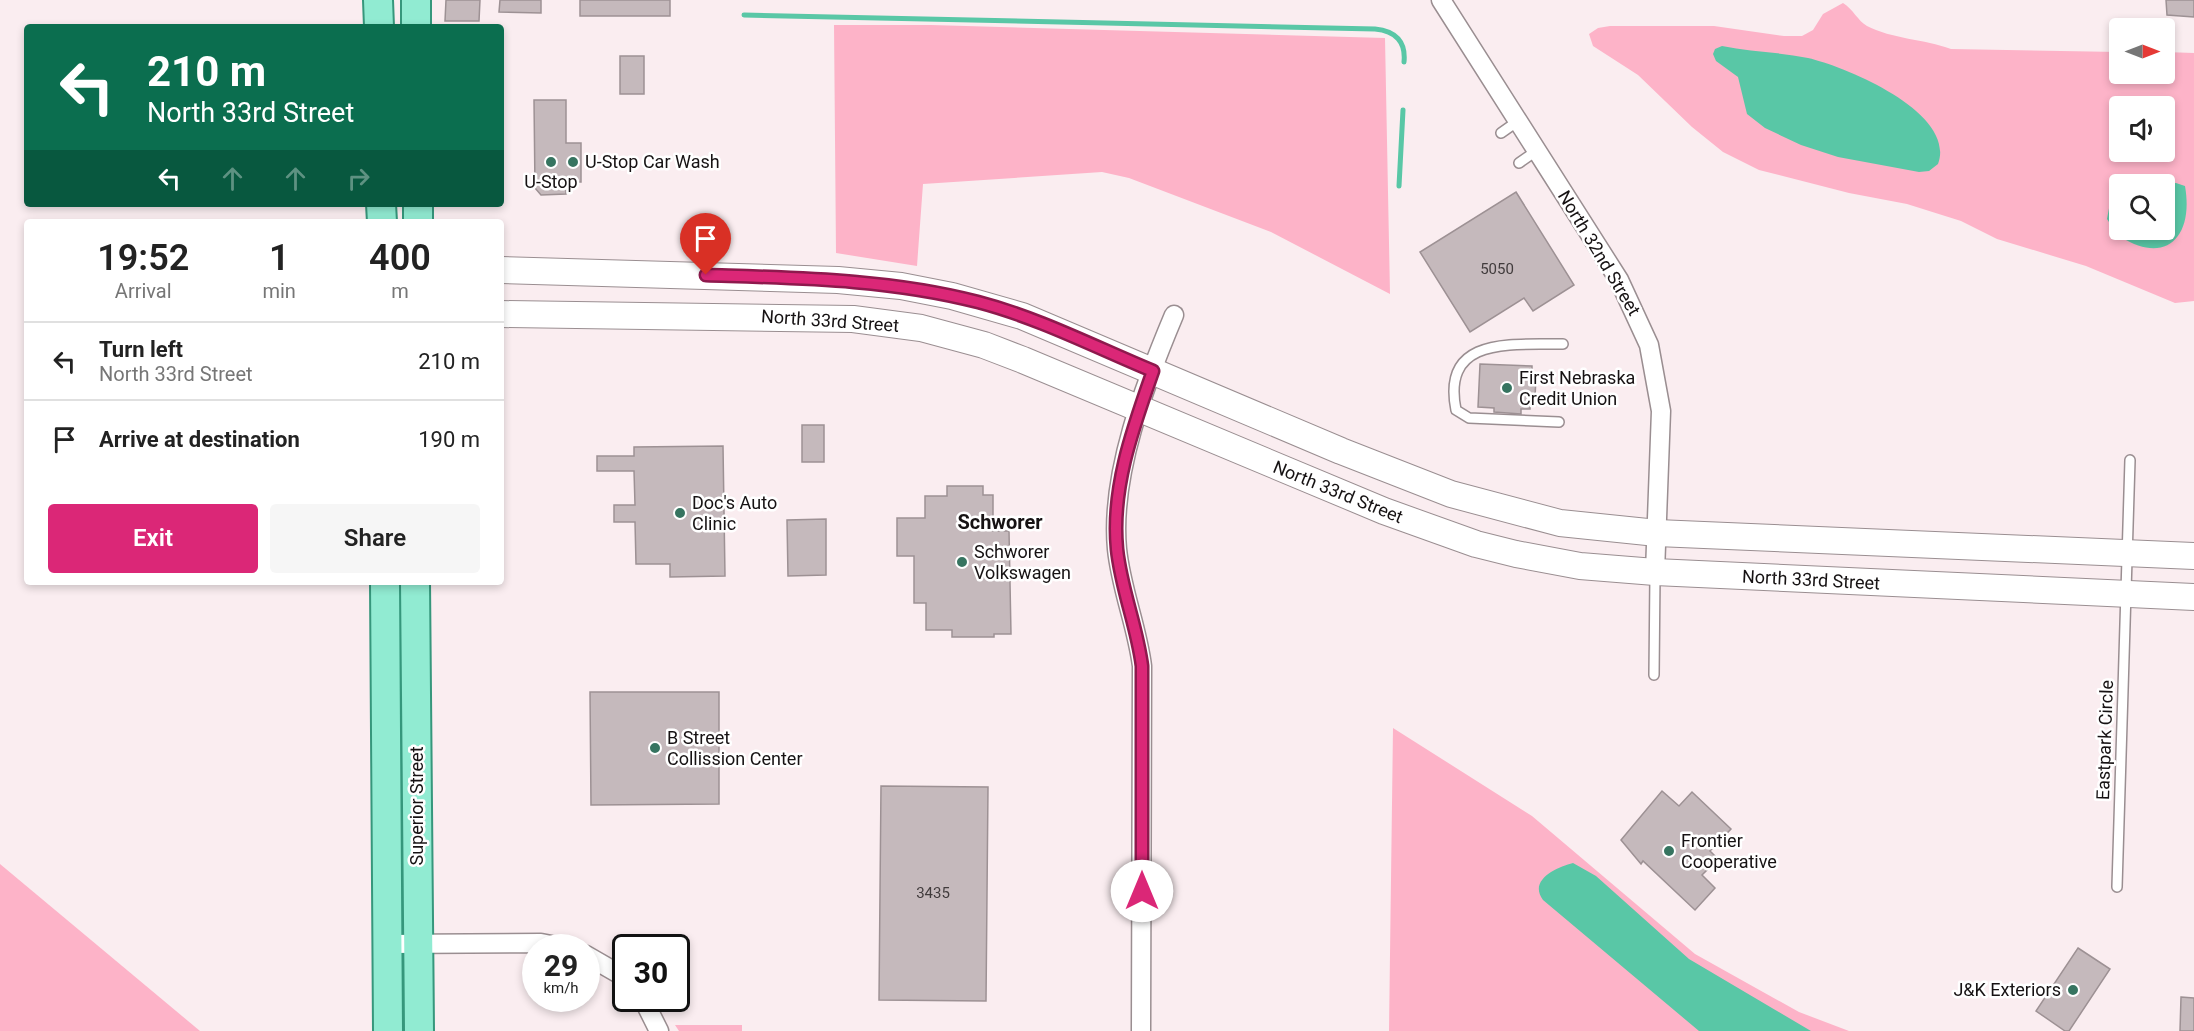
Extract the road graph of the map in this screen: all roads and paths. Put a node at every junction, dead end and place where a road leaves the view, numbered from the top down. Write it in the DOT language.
graph roads {
  1 [pos="378,0"];
  2 [pos="416,0"];
  3 [pos="1441,0"];
  4 [pos="379,24"];
  5 [pos="416,24"];
  6 [pos="1518,121"];
  7 [pos="1501,133"];
  8 [pos="1536,151"];
  9 [pos="1519,163"];
  10 [pos="504,270"];
  11 [pos="808,279"];
  12 [pos="504,314"];
  13 [pos="1174,315"];
  14 [pos="724,316"];
  15 [pos="1563,344"];
  16 [pos="1153,371"];
  17 [pos="1139,411"];
  18 [pos="1558,422"];
  19 [pos="2130,460"];
  20 [pos="1657,532"];
  21 [pos="2128,553"];
  22 [pos="2194,556"];
  23 [pos="1655,572"];
  24 [pos="385,585"];
  25 [pos="415,585"];
  26 [pos="2127,594"];
  27 [pos="2194,597"];
  28 [pos="1654,675"];
  29 [pos="2117,887"];
  30 [pos="522,943"];
  31 [pos="387,944"];
  32 [pos="418,944"];
  33 [pos="650,1012"];
  34 [pos="388,1031"];
  35 [pos="419,1031"];
  36 [pos="659,1031"];
  37 [pos="1141,1031"];
  1 -- 4 [label="main road"];
  2 -- 5 [label="main road"];
  3 -- 6 [label="street, North 32nd Street"];
  6 -- 7 [label="lane"];
  6 -- 8 [label="street, North 32nd Street"];
  8 -- 9 [label="lane"];
  8 -- 20 [label="street, North 32nd Street"];
  10 -- 11 [label="main road"];
  11 -- 14 [label="main road"];
  11 -- 16 [label="main road"];
  12 -- 14 [label="main road, North 33rd Street"];
  13 -- 16 [label="street"];
  14 -- 17 [label="main road, North 33rd Street"];
  15 -- 18 [label="lane"];
  16 -- 17 [label="street"];
  16 -- 20 [label="main road"];
  17 -- 23 [label="main road, North 33rd Street"];
  17 -- 37 [label="street"];
  19 -- 21 [label="lane, Eastpark Circle"];
  20 -- 21 [label="main road"];
  20 -- 23 [label="street, North 32nd Street"];
  21 -- 22 [label="main road"];
  21 -- 26 [label="lane, Eastpark Circle"];
  23 -- 26 [label="main road, North 33rd Street"];
  23 -- 28 [label="lane"];
  24 -- 31 [label="main road, Superior Street"];
  25 -- 32 [label="main road, Superior Street"];
  26 -- 27 [label="main road, North 33rd Street"];
  26 -- 29 [label="lane, Eastpark Circle"];
  30 -- 32 [label="street"];
  31 -- 32 [label="street"];
  31 -- 34 [label="main road, Superior Street"];
  32 -- 35 [label="main road, Superior Street"];
  33 -- 36 [label="street"];
}
